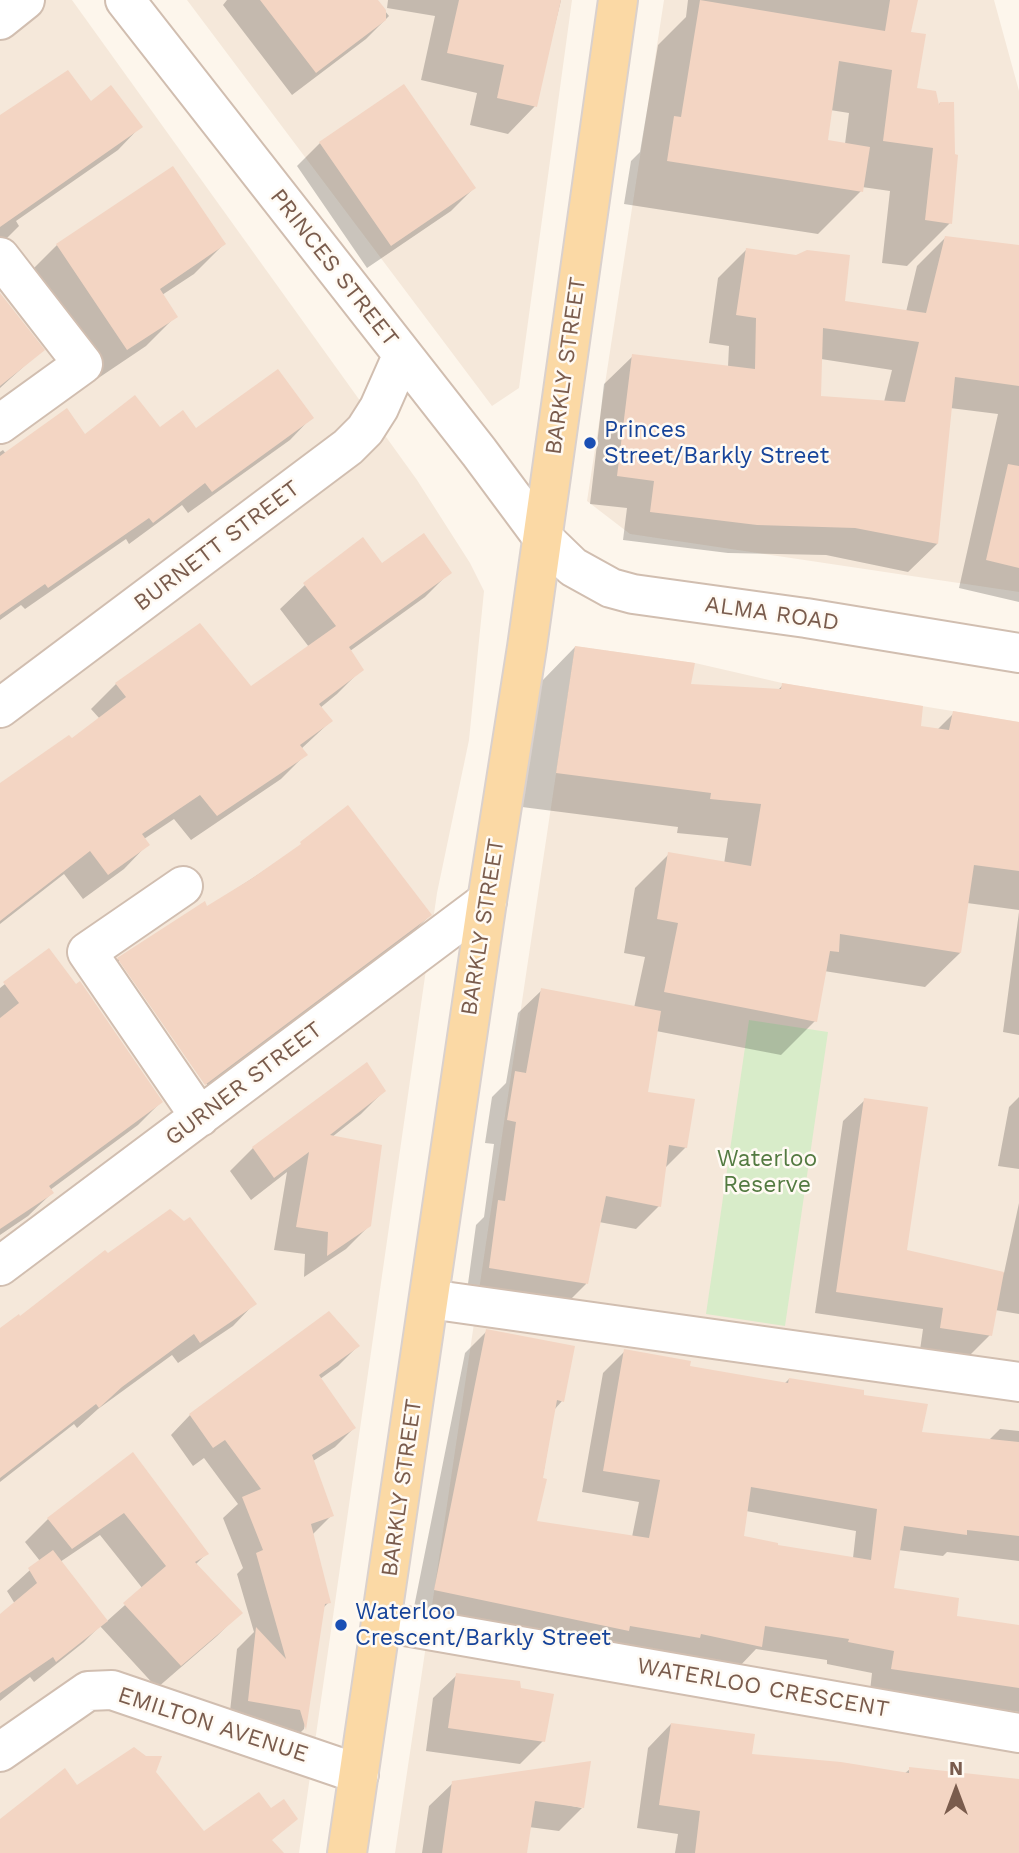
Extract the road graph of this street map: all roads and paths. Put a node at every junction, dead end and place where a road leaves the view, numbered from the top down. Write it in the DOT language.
graph roads {
  1 [pos="24,0"];
  2 [pos="125,0"];
  3 [pos="618,0"];
  4 [pos="0,20"];
  5 [pos="0,257"];
  6 [pos="402,356"];
  7 [pos="0,424"];
  8 [pos="542,537"];
  9 [pos="1019,653"];
  10 [pos="0,708"];
  11 [pos="183,886"];
  12 [pos="487,901"];
  13 [pos="200,1117"];
  14 [pos="0,1266"];
  15 [pos="429,1299"];
  16 [pos="1019,1382"];
  17 [pos="382,1622"];
  18 [pos="1019,1732"];
  19 [pos="0,1752"];
  20 [pos="359,1774"];
  21 [pos="347,1853"];
  1 -- 4 [label="street"];
  2 -- 6 [label="street, PRINCES STREET"];
  3 -- 8 [label="main road, BARKLY STREET"];
  5 -- 7 [label="street"];
  6 -- 8 [label="street, PRINCES STREET"];
  6 -- 10 [label="street, BURNETT STREET"];
  8 -- 9 [label="street, ALMA ROAD"];
  8 -- 12 [label="main road, BARKLY STREET"];
  11 -- 13 [label="street"];
  12 -- 13 [label="street, GURNER STREET"];
  12 -- 15 [label="main road, BARKLY STREET"];
  13 -- 14 [label="street, GURNER STREET"];
  15 -- 16 [label="street"];
  15 -- 17 [label="main road, BARKLY STREET"];
  17 -- 18 [label="street, WATERLOO CRESCENT"];
  17 -- 20 [label="main road, BARKLY STREET"];
  19 -- 20 [label="street, EMILTON AVENUE"];
  20 -- 21 [label="main road, BARKLY STREET"];
}
